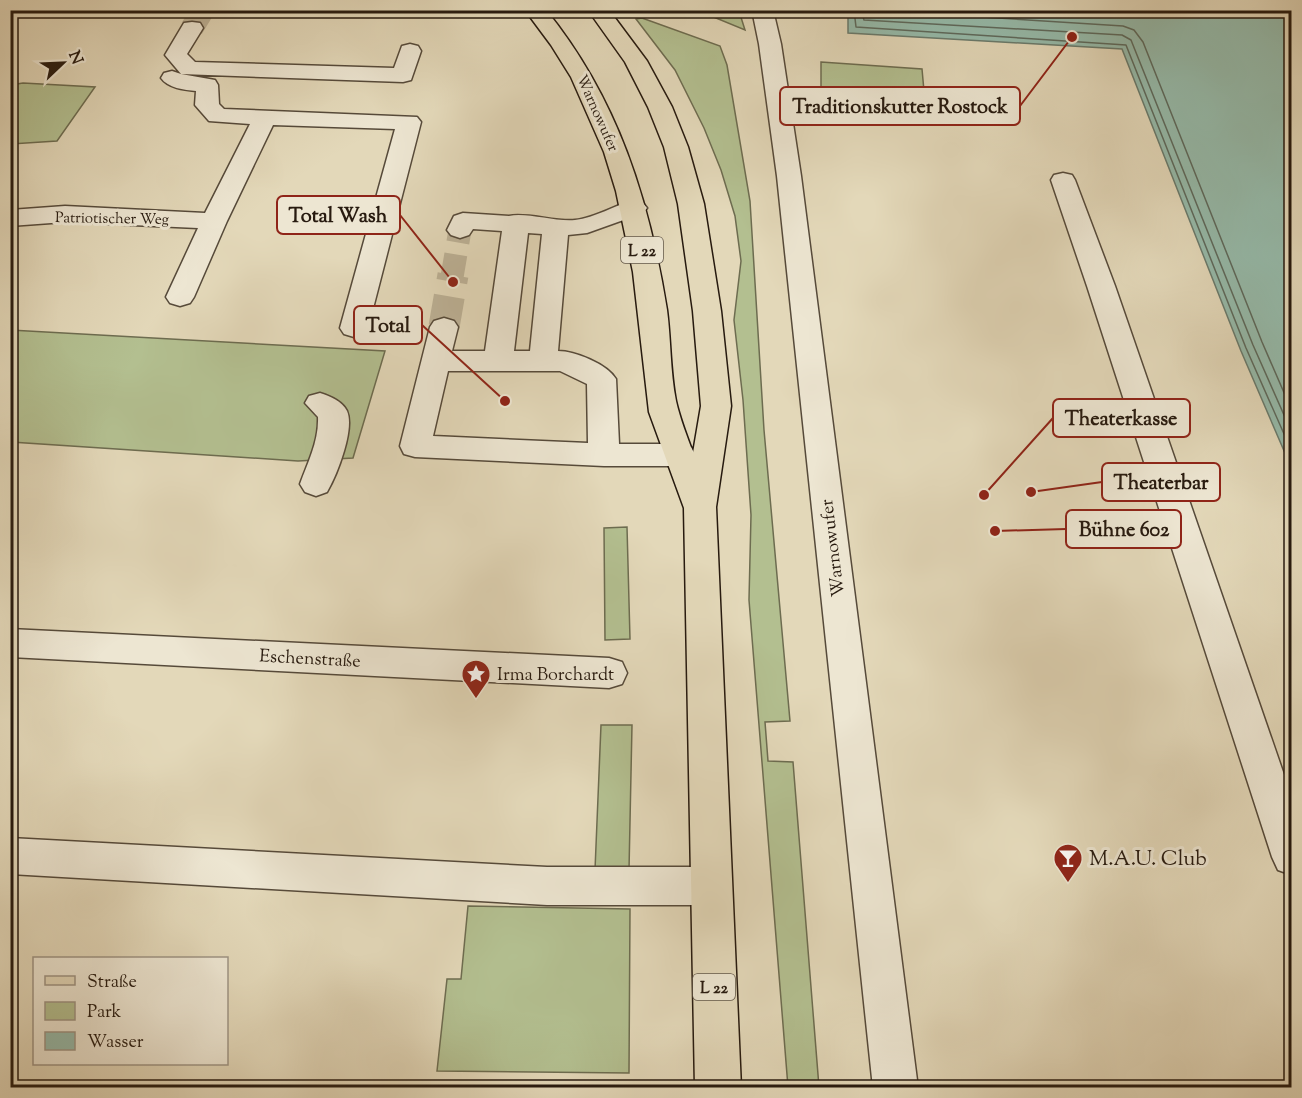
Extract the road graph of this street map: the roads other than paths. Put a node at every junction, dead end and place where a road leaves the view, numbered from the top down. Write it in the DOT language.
graph roads {
  1 [pos="536,10"];
  2 [pos="598,10"];
  3 [pos="762,10"];
  4 [pos="410,51"];
  5 [pos="285,72"];
  6 [pos="207,85"];
  7 [pos="265,118"];
  8 [pos="1063,180"];
  9 [pos="634,208"];
  10 [pos="10,218"];
  11 [pos="214,221"];
  12 [pos="546,225"];
  13 [pos="460,230"];
  14 [pos="180,297"];
  15 [pos="444,327"];
  16 [pos="354,328"];
  17 [pos="437,361"];
  18 [pos="531,361"];
  19 [pos="320,403"];
  20 [pos="604,455"];
  21 [pos="680,455"];
  22 [pos="316,484"];
  23 [pos="700,507"];
  24 [pos="10,643"];
  25 [pos="609,673"];
  26 [pos="10,856"];
  27 [pos="1292,857"];
  28 [pos="711,886"];
  29 [pos="718,1088"];
  30 [pos="896,1088"];
  1 -- 9 [label="main road, Warnowufer / L 22"];
  2 -- 23 [label="main road, Warnowufer / L 22"];
  3 -- 30 [label="street, Warnowufer"];
  4 -- 5 [label="street"];
  5 -- 6 [label="street"];
  5 -- 6 [label="street"];
  6 -- 7 [label="street"];
  7 -- 11 [label="street"];
  7 -- 16 [label="street"];
  8 -- 27 [label="street"];
  9 -- 12 [label="street"];
  9 -- 21 [label="main road, Warnowufer / L 22"];
  10 -- 11 [label="street, Patriotischer Weg"];
  11 -- 14 [label="street"];
  12 -- 13 [label="street"];
  12 -- 18 [label="street"];
  12 -- 18 [label="street"];
  15 -- 17 [label="street"];
  17 -- 18 [label="street"];
  17 -- 20 [label="street"];
  18 -- 20 [label="street"];
  19 -- 22 [label="street"];
  20 -- 21 [label="street"];
  21 -- 23 [label="main road, Warnowufer / L 22"];
  23 -- 28 [label="main road, Warnowufer / L 22"];
  24 -- 25 [label="street, Eschenstraße"];
  26 -- 28 [label="street"];
  28 -- 29 [label="main road, Warnowufer / L 22"];
}
